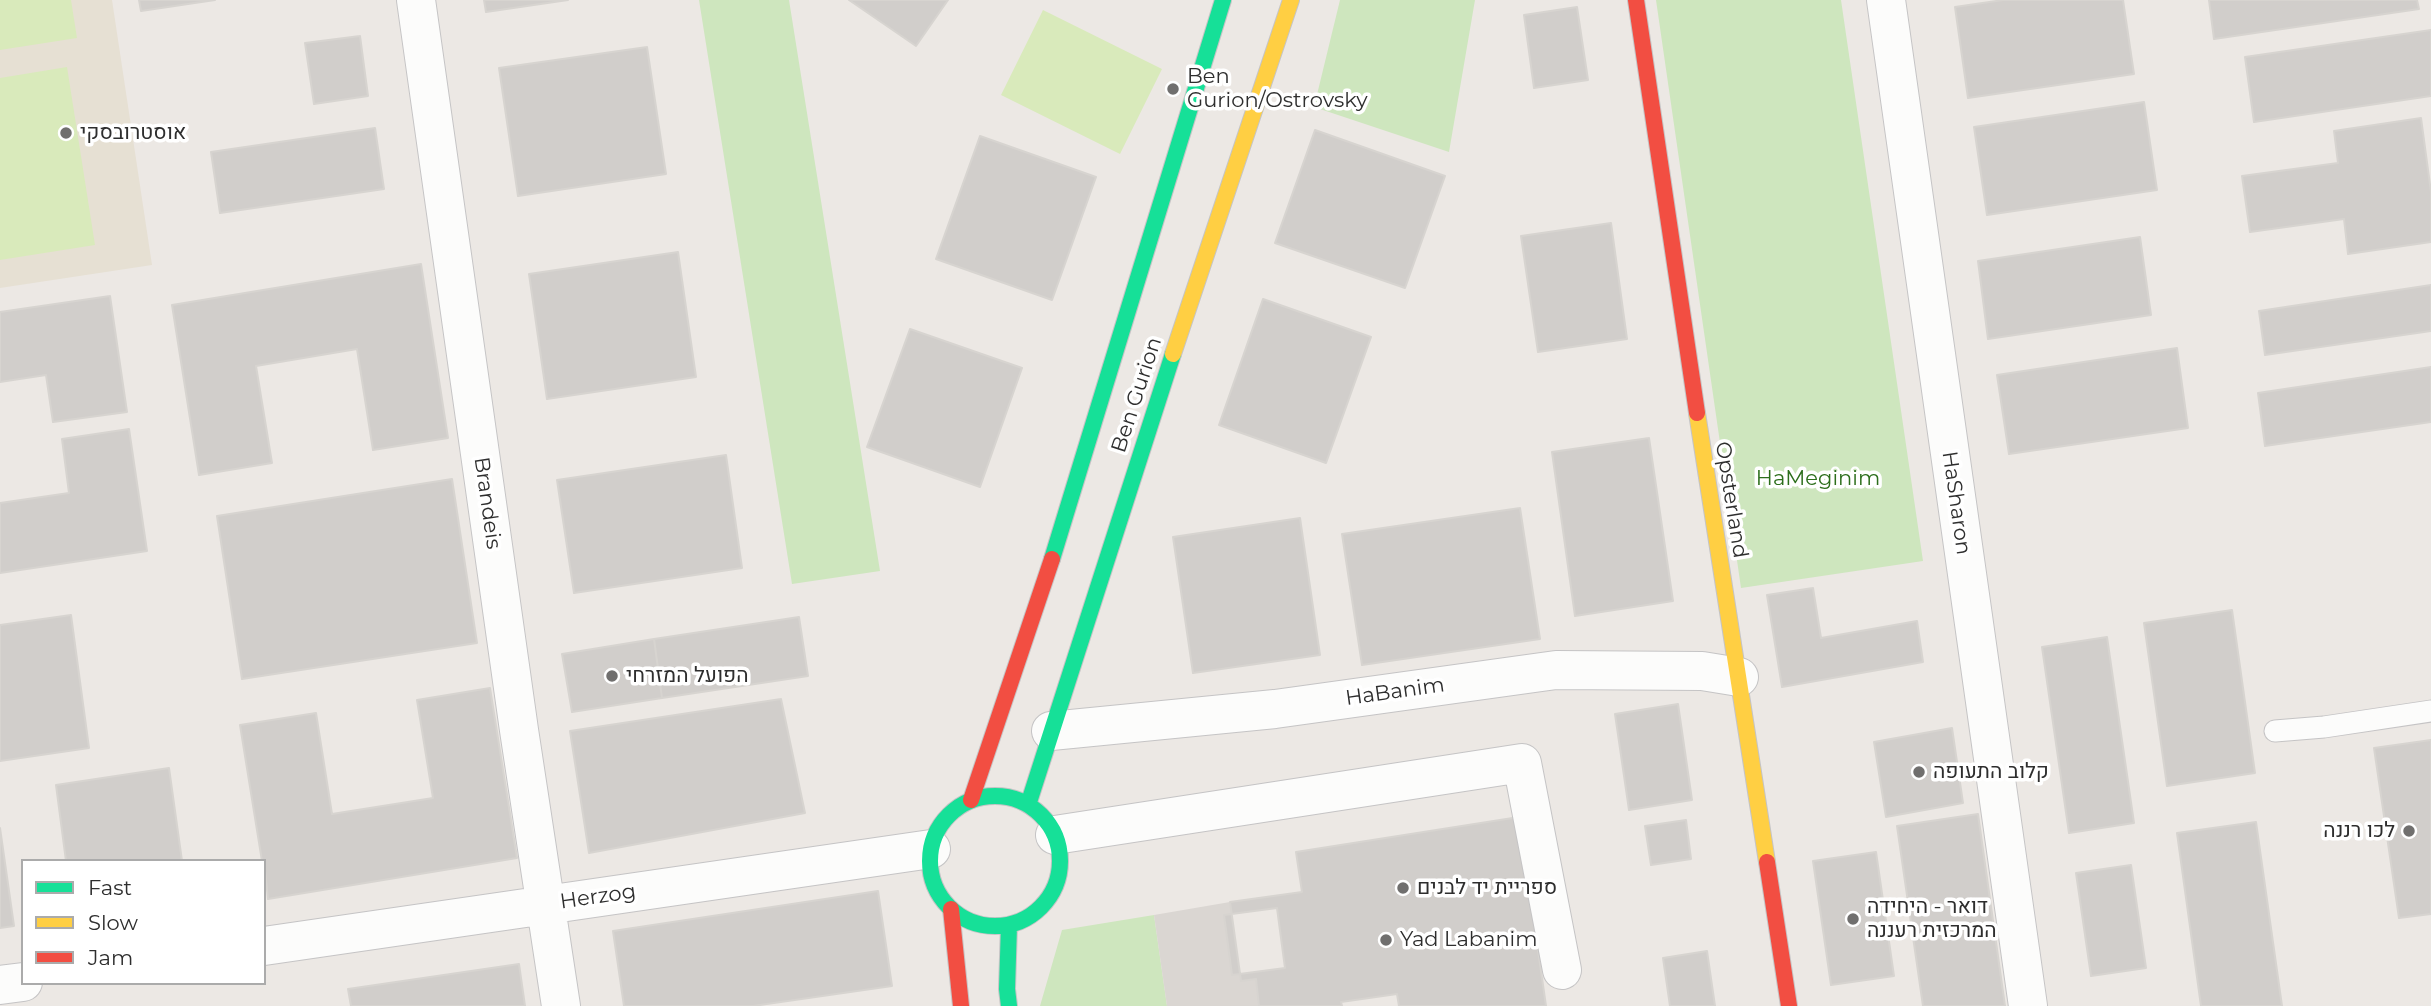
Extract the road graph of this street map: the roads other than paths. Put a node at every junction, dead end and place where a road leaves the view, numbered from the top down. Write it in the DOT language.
graph roads {
  1 [pos="416,0"];
  2 [pos="1223,0"];
  3 [pos="1291,0"];
  4 [pos="1636,0"];
  5 [pos="1886,0"];
  6 [pos="1739,677"];
  7 [pos="2431,711"];
  8 [pos="1051,731"];
  9 [pos="2275,731"];
  10 [pos="971,800"];
  11 [pos="1028,805"];
  12 [pos="1055,835"];
  13 [pos="931,849"];
  14 [pos="546,905"];
  15 [pos="950,909"];
  16 [pos="1009,925"];
  17 [pos="266,946"];
  18 [pos="1562,970"];
  19 [pos="21,982"];
  20 [pos="0,985"];
  21 [pos="561,1006"];
  22 [pos="961,1006"];
  23 [pos="1009,1006"];
  24 [pos="1789,1006"];
  25 [pos="2028,1006"];
  1 -- 14 [label="street, Brandeis"];
  2 -- 10 [label="main road, Ben Gurion"];
  3 -- 8 [label="main road, Ben Gurion"];
  4 -- 6 [label="main road, Opsterland"];
  5 -- 25 [label="street, HaSharon"];
  6 -- 8 [label="street, HaBanim"];
  6 -- 24 [label="main road, Opsterland"];
  7 -- 9 [label="lane"];
  8 -- 11 [label="main road, Ben Gurion"];
  10 -- 11 [label="main road"];
  10 -- 13 [label="main road"];
  11 -- 12 [label="main road"];
  12 -- 16 [label="main road"];
  12 -- 18 [label="street"];
  13 -- 14 [label="street, Herzog"];
  13 -- 15 [label="main road"];
  14 -- 17 [label="street, Herzog"];
  14 -- 21 [label="street, Brandeis"];
  15 -- 16 [label="main road"];
  15 -- 22 [label="main road"];
  16 -- 23 [label="main road"];
  19 -- 20 [label="street"];
}
